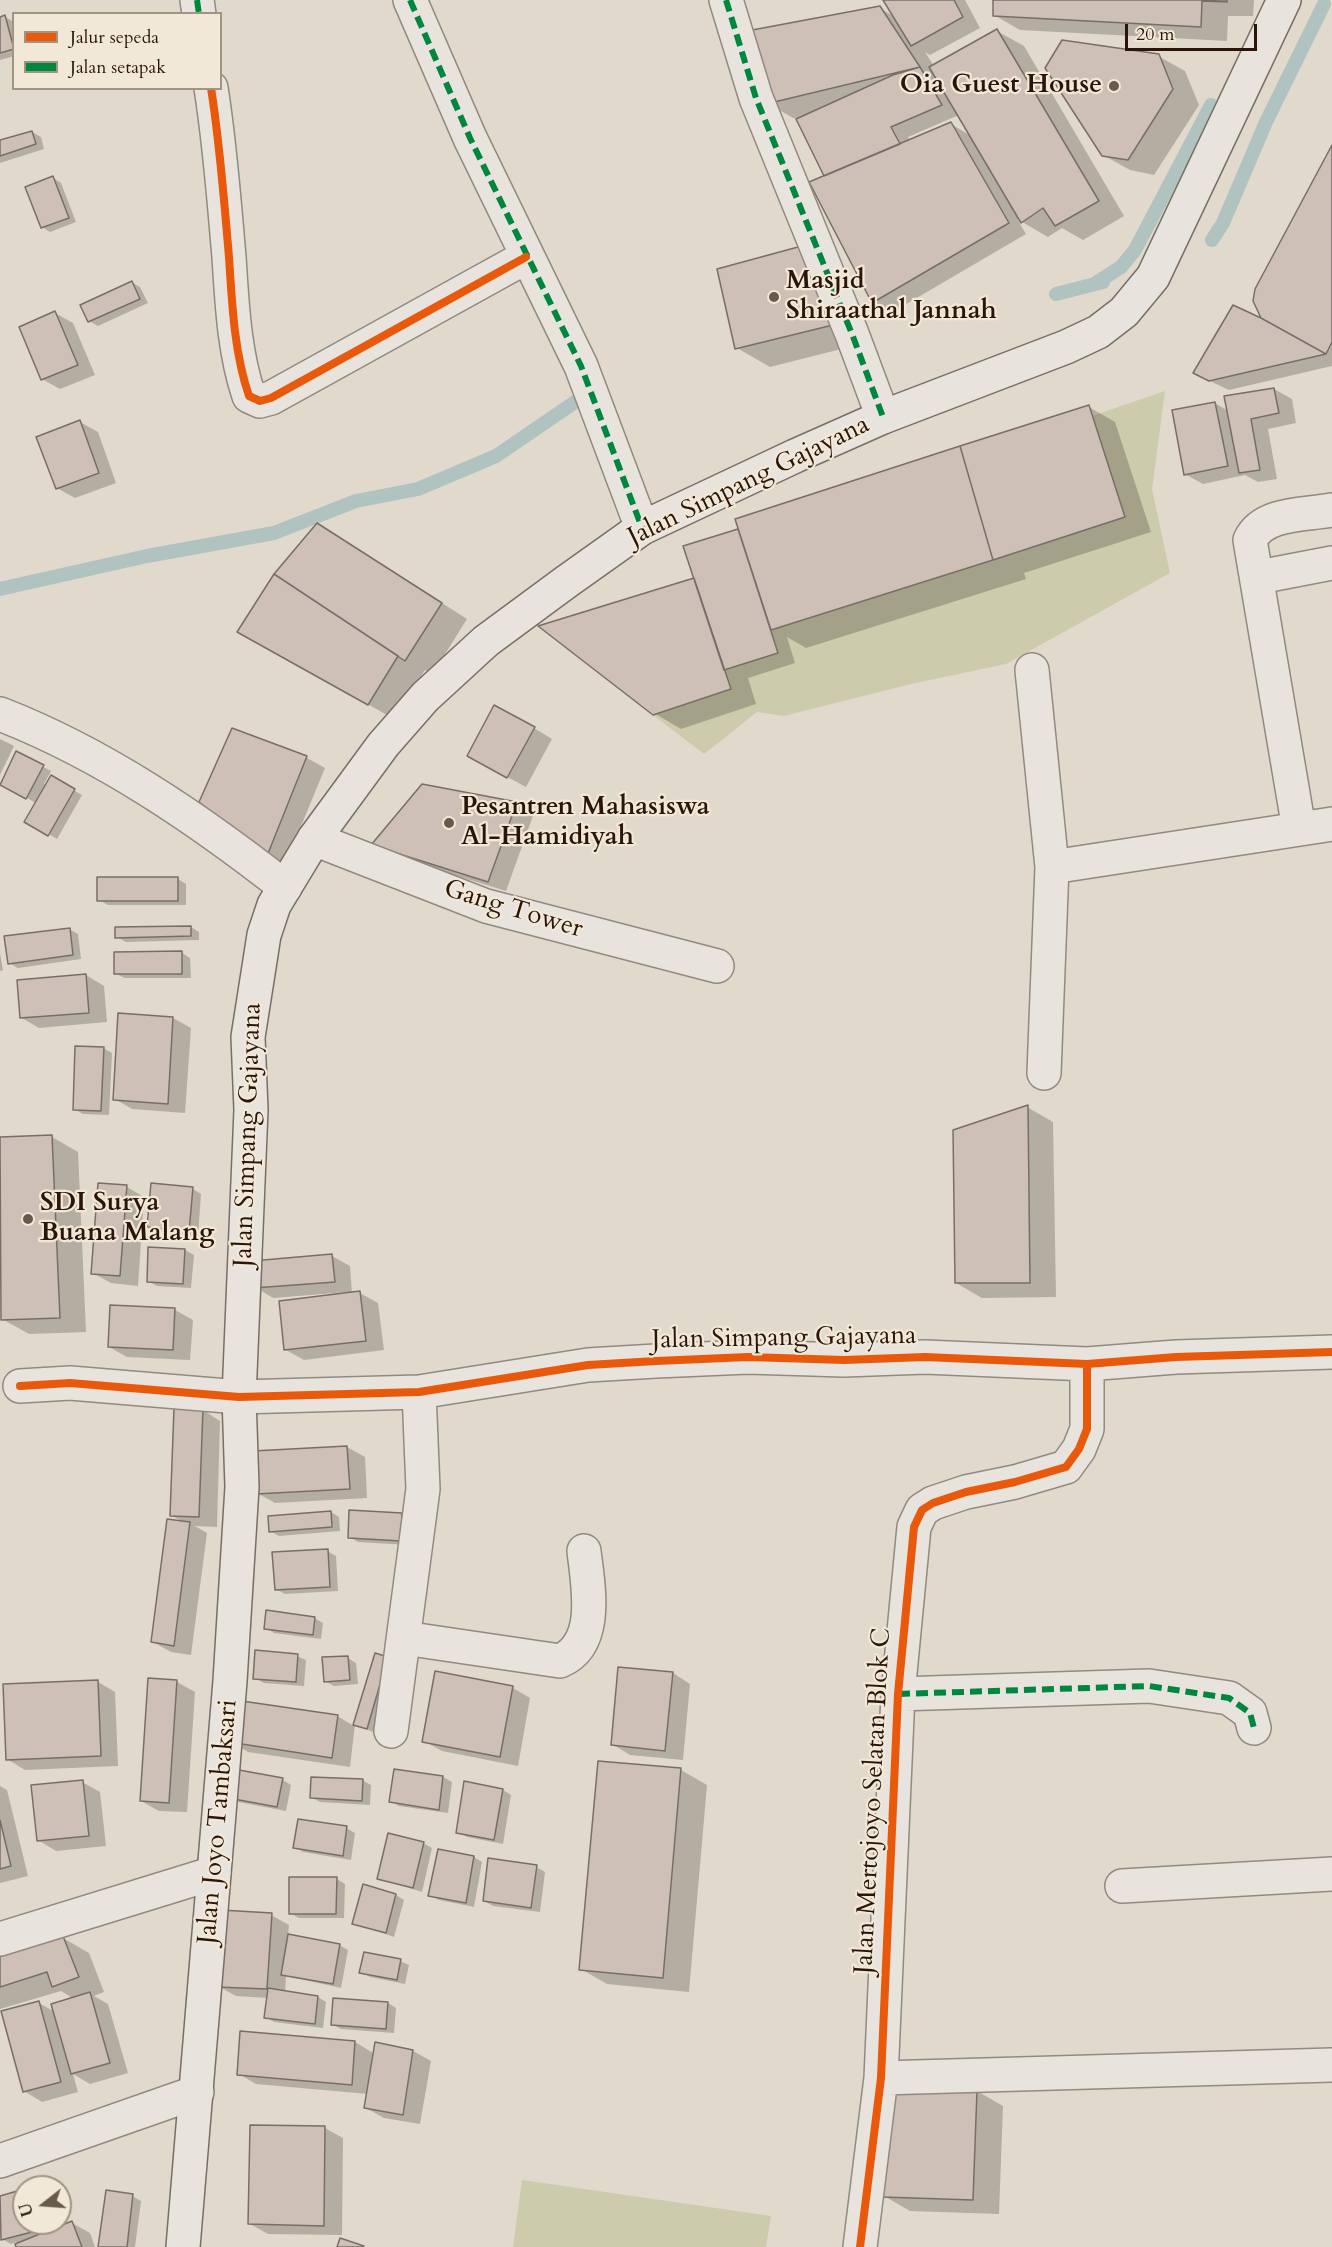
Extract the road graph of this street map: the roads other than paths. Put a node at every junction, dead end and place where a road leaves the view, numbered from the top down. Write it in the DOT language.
graph roads {
  1 [pos="410,0"];
  2 [pos="726,0"];
  3 [pos="1284,0"];
  4 [pos="211,90"];
  5 [pos="526,258"];
  6 [pos="883,417"];
  7 [pos="1332,510"];
  8 [pos="642,528"];
  9 [pos="1332,563"];
  10 [pos="1259,577"];
  11 [pos="1032,670"];
  12 [pos="0,714"];
  13 [pos="1332,824"];
  14 [pos="1299,830"];
  15 [pos="314,839"];
  16 [pos="1052,867"];
  17 [pos="285,886"];
  18 [pos="717,966"];
  19 [pos="1044,1073"];
  20 [pos="1332,1352"];
  21 [pos="1087,1364"];
  22 [pos="20,1386"];
  23 [pos="419,1392"];
  24 [pos="239,1397"];
  25 [pos="584,1551"];
  26 [pos="404,1638"];
  27 [pos="898,1694"];
  28 [pos="1254,1728"];
  29 [pos="392,1731"];
  30 [pos="214,1873"];
  31 [pos="1332,1874"];
  32 [pos="1122,1886"];
  33 [pos="0,1939"];
  34 [pos="1332,2065"];
  35 [pos="881,2078"];
  36 [pos="197,2092"];
  37 [pos="0,2161"];
  38 [pos="183,2247"];
  39 [pos="860,2247"];
  1 -- 5 [label="street"];
  2 -- 6 [label="street"];
  3 -- 6 [label="street, Jalan Simpang Gajayana"];
  4 -- 5 [label="street"];
  5 -- 8 [label="street"];
  6 -- 8 [label="street, Jalan Simpang Gajayana"];
  7 -- 10 [label="street"];
  8 -- 15 [label="street, Jalan Simpang Gajayana"];
  9 -- 10 [label="street"];
  10 -- 14 [label="street"];
  11 -- 16 [label="street"];
  12 -- 17 [label="street"];
  13 -- 14 [label="street"];
  14 -- 16 [label="street"];
  15 -- 17 [label="street, Jalan Simpang Gajayana"];
  15 -- 18 [label="street, Gang Tower"];
  16 -- 19 [label="street"];
  17 -- 24 [label="street, Jalan Simpang Gajayana"];
  20 -- 21 [label="street, Jalan Simpang Gajayana"];
  21 -- 23 [label="street, Jalan Simpang Gajayana"];
  21 -- 27 [label="street, Jalan Mertojoyo Selatan Blok C"];
  22 -- 24 [label="street"];
  23 -- 24 [label="street, Jalan Simpang Gajayana"];
  23 -- 26 [label="street"];
  24 -- 30 [label="street, Jalan Joyo Tambaksari"];
  25 -- 26 [label="street"];
  26 -- 29 [label="street"];
  27 -- 28 [label="street"];
  27 -- 35 [label="street, Jalan Mertojoyo Selatan Blok C"];
  30 -- 33 [label="street"];
  30 -- 36 [label="street, Jalan Joyo Tambaksari"];
  31 -- 32 [label="street"];
  34 -- 35 [label="street"];
  35 -- 39 [label="street, Jalan Mertojoyo Selatan Blok C"];
  36 -- 37 [label="street"];
  36 -- 38 [label="street, Jalan Joyo Tambaksari"];
}
